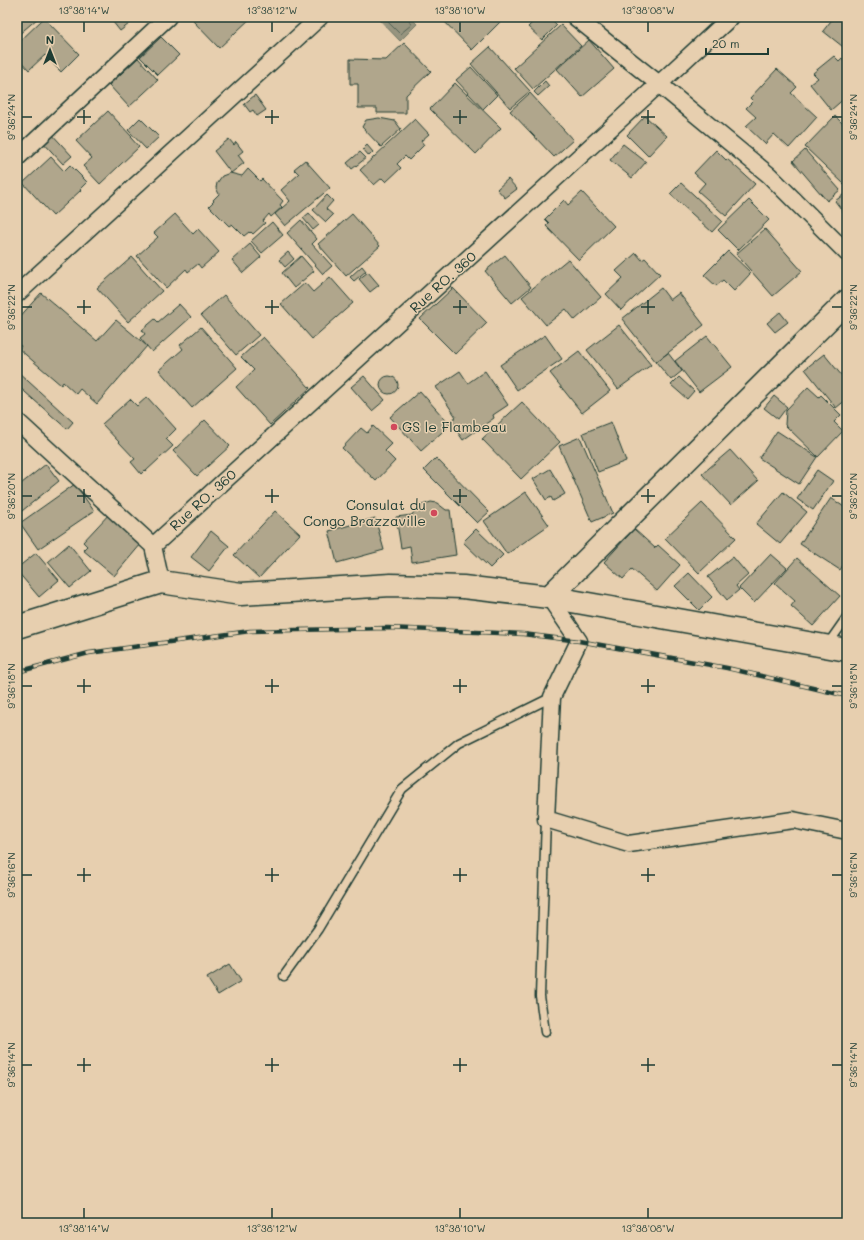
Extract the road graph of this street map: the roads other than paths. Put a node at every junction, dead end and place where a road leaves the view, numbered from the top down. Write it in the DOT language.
graph roads {
  1 [pos="168,17"];
  2 [pos="320,17"];
  3 [pos="575,17"];
  4 [pos="731,17"];
  5 [pos="659,84"];
  6 [pos="17,158"];
  7 [pos="847,253"];
  8 [pos="17,294"];
  9 [pos="847,301"];
  10 [pos="17,421"];
  11 [pos="153,546"];
  12 [pos="161,582"];
  13 [pos="549,597"];
  14 [pos="847,617"];
  15 [pos="17,627"];
  16 [pos="837,648"];
  17 [pos="552,697"];
  18 [pos="546,819"];
  19 [pos="847,831"];
  20 [pos="284,976"];
  21 [pos="545,1032"];
  1 -- 6 [label="street"];
  2 -- 8 [label="street"];
  3 -- 5 [label="street"];
  4 -- 5 [label="street, Rue RO. 360"];
  5 -- 7 [label="street"];
  5 -- 11 [label="street, Rue RO. 360"];
  9 -- 13 [label="street"];
  10 -- 11 [label="street"];
  11 -- 12 [label="street"];
  12 -- 13 [label="street"];
  12 -- 15 [label="street"];
  13 -- 16 [label="street"];
  13 -- 17 [label="street"];
  14 -- 16 [label="lane"];
  17 -- 18 [label="street"];
  17 -- 20 [label="lane"];
  18 -- 19 [label="street"];
  18 -- 21 [label="lane"];
}
